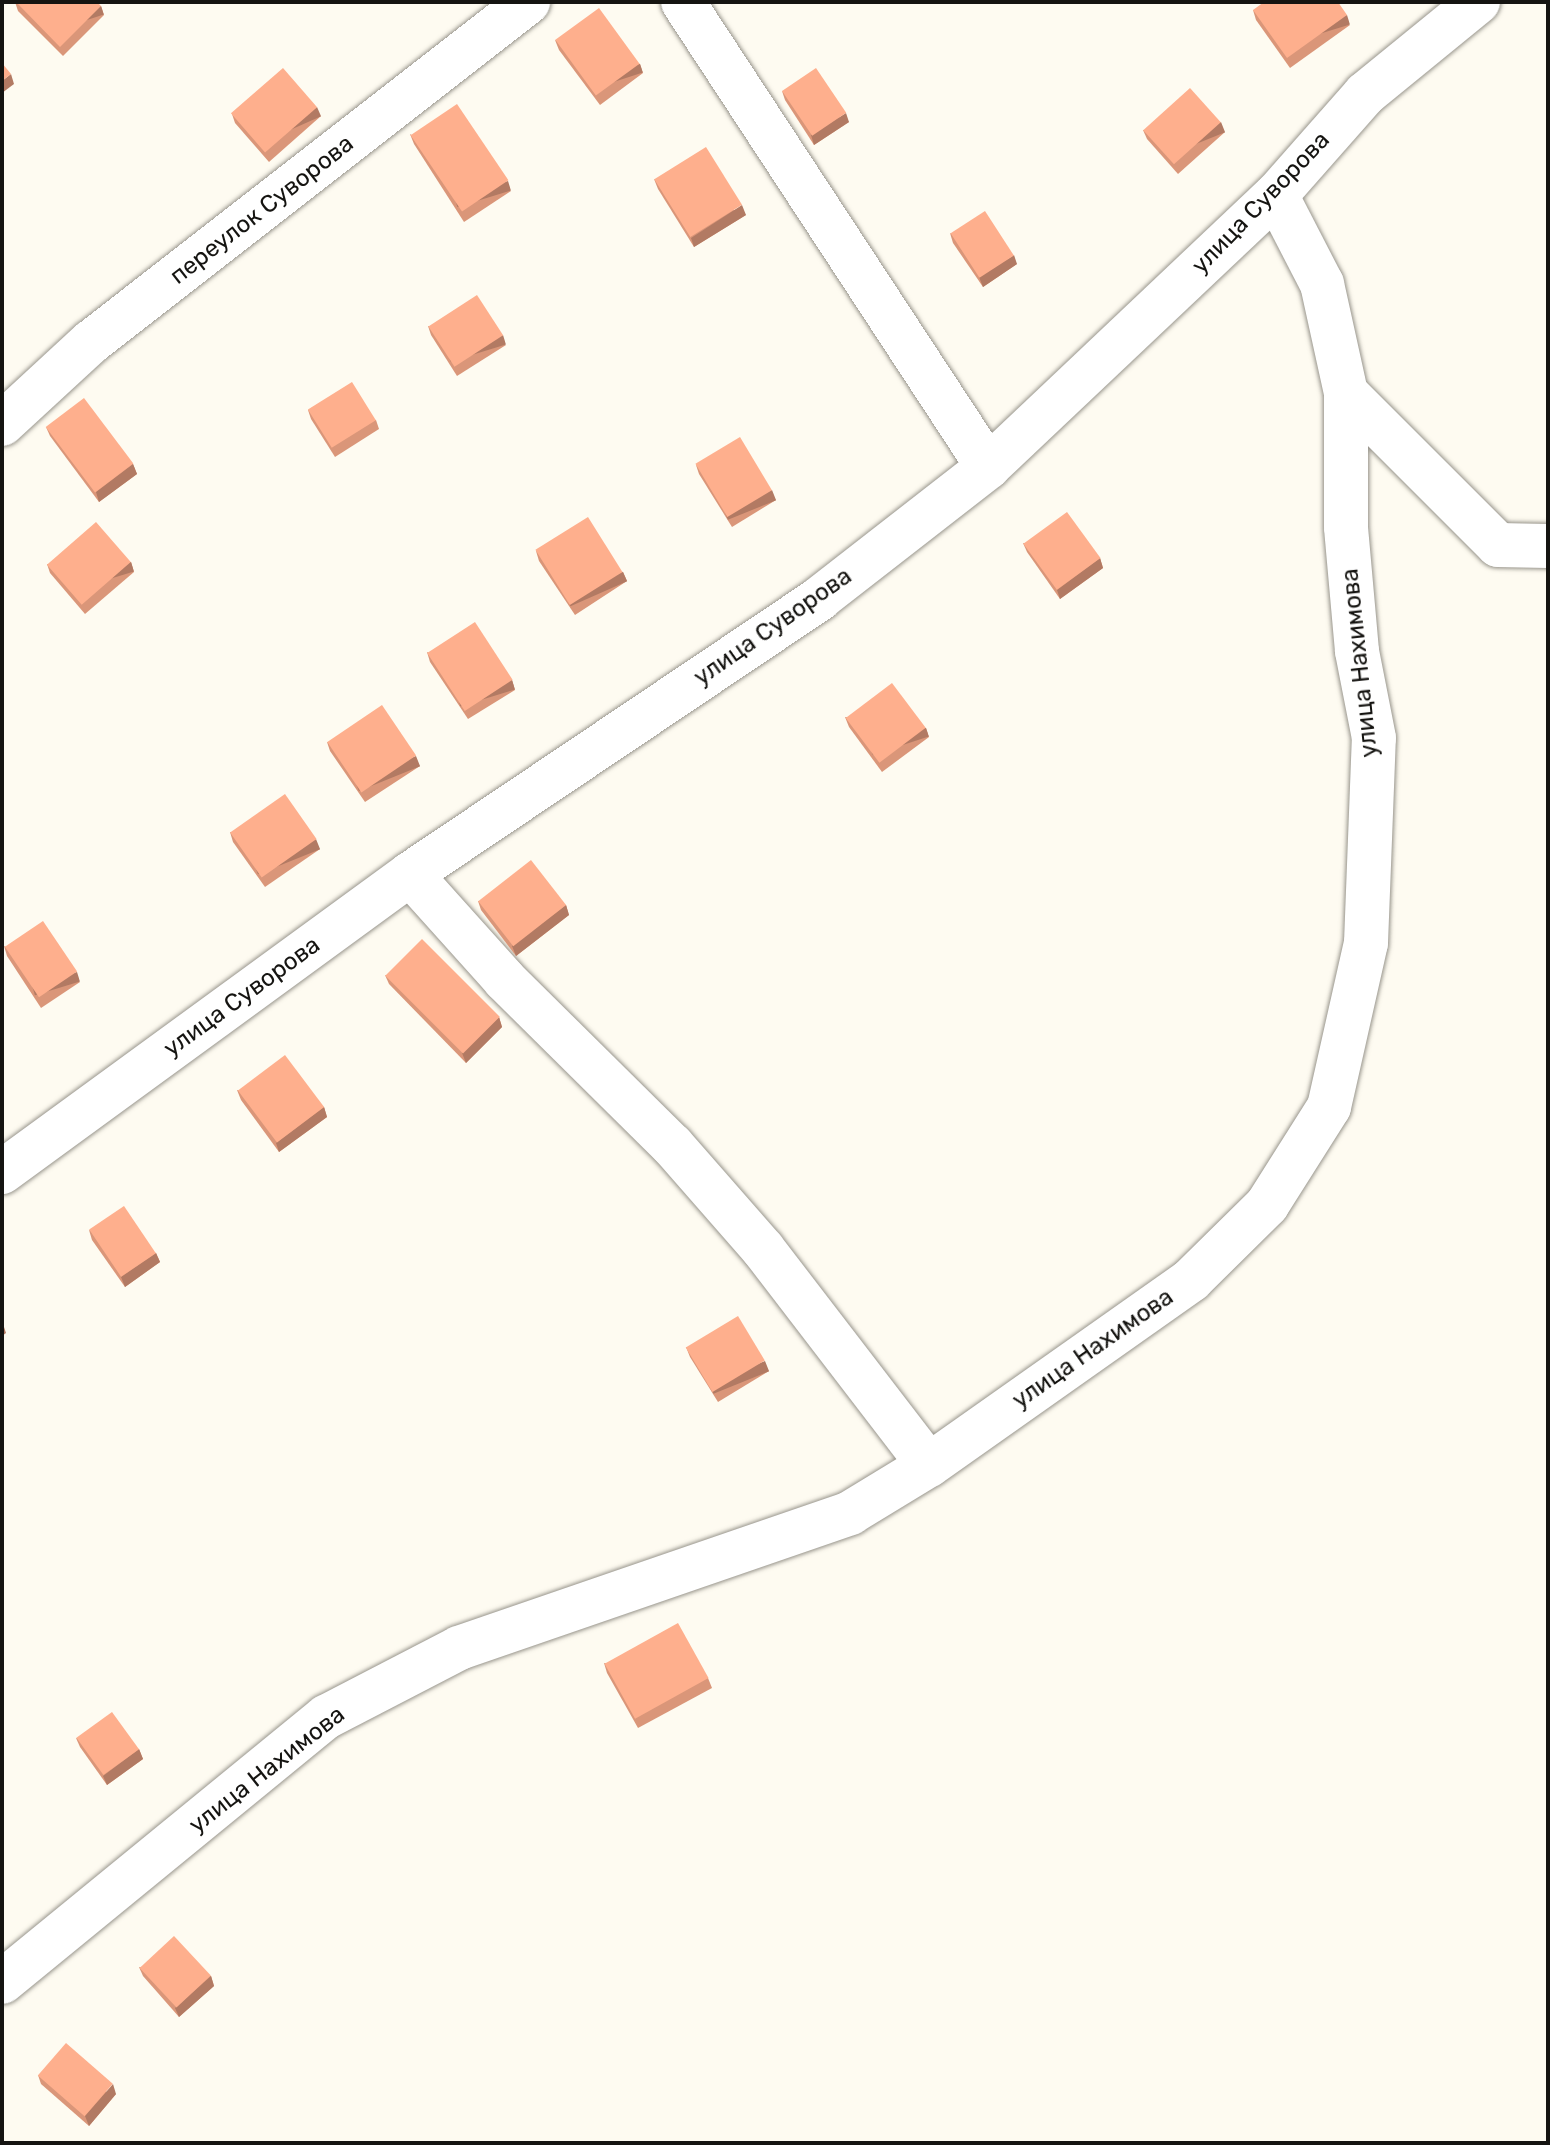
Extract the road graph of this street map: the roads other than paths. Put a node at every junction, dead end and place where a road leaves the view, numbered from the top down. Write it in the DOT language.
graph roads {
  1 [pos="528,2"];
  2 [pos="683,2"];
  3 [pos="1478,2"];
  4 [pos="1276,195"];
  5 [pos="1346,393"];
  6 [pos="2,424"];
  7 [pos="988,467"];
  8 [pos="1548,546"];
  9 [pos="410,874"];
  10 [pos="2,1172"];
  11 [pos="929,1465"];
  12 [pos="2,1982"];
  1 -- 6 [label="street, переулок Суворова"];
  2 -- 7 [label="street"];
  3 -- 4 [label="street, улица Суворова"];
  4 -- 5 [label="street, улица Нахимова"];
  4 -- 7 [label="street, улица Суворова"];
  5 -- 8 [label="street"];
  5 -- 11 [label="street, улица Нахимова"];
  7 -- 9 [label="street, улица Суворова"];
  9 -- 10 [label="street, улица Суворова"];
  9 -- 11 [label="street"];
  11 -- 12 [label="street, улица Нахимова"];
}
